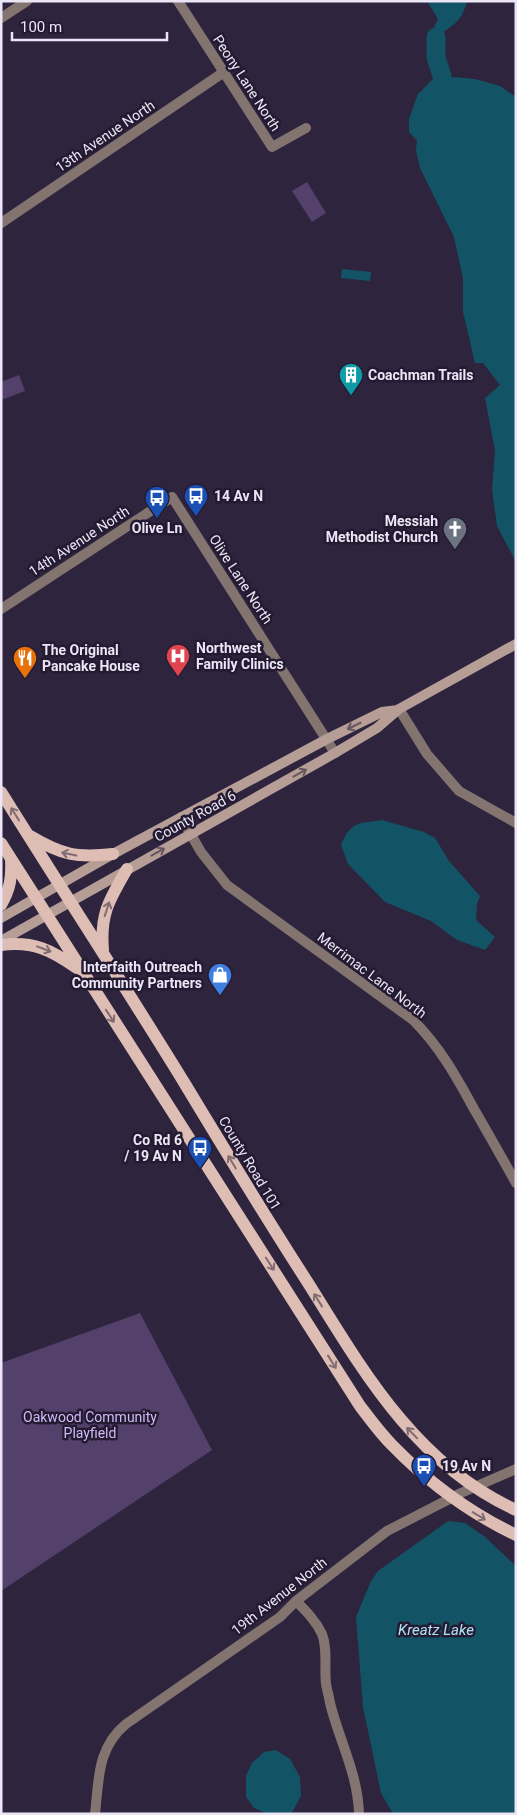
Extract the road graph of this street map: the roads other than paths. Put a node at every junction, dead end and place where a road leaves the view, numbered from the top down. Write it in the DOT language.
graph roads {
  1 [pos="27,1"];
  2 [pos="178,1"];
  3 [pos="1,18"];
  4 [pos="224,72"];
  5 [pos="306,128"];
  6 [pos="1,223"];
  7 [pos="172,497"];
  8 [pos="1,609"];
  9 [pos="516,644"];
  10 [pos="399,709"];
  11 [pos="327,739"];
  12 [pos="335,753"];
  13 [pos="1,792"];
  14 [pos="181,817"];
  15 [pos="516,823"];
  16 [pos="191,834"];
  17 [pos="28,835"];
  18 [pos="1,843"];
  19 [pos="113,854"];
  20 [pos="10,857"];
  21 [pos="127,869"];
  22 [pos="59,884"];
  23 [pos="36,898"];
  24 [pos="70,902"];
  25 [pos="1,905"];
  26 [pos="48,915"];
  27 [pos="1,918"];
  28 [pos="1,941"];
  29 [pos="1,946"];
  30 [pos="104,953"];
  31 [pos="82,971"];
  32 [pos="516,1183"];
  33 [pos="516,1469"];
  34 [pos="475,1487"];
  35 [pos="454,1497"];
  36 [pos="516,1510"];
  37 [pos="516,1535"];
  38 [pos="296,1601"];
  39 [pos="95,1814"];
  40 [pos="359,1814"];
  1 -- 3 [label="street"];
  2 -- 4 [label="street, Peony Lane North"];
  4 -- 5 [label="street, Peony Lane North"];
  4 -- 6 [label="street, 13th Avenue North"];
  7 -- 8 [label="street, 14th Avenue North"];
  7 -- 11 [label="street, Olive Lane North"];
  9 -- 10 [label="main road, County Road 6"];
  10 -- 11 [label="main road, County Road 6, one-way"];
  10 -- 12 [label="main road, County Road 6"];
  10 -- 15 [label="street"];
  11 -- 12 [label="street, Olive Lane North"];
  11 -- 14 [label="main road, County Road 6"];
  16 -- 12 [label="main road, County Road 6, one-way"];
  17 -- 13 [label="main road, County Road 101, one-way"];
  14 -- 16 [label="street, Merrimac Lane North"];
  14 -- 19 [label="main road, County Road 6"];
  21 -- 16 [label="main road, County Road 6, one-way"];
  16 -- 32 [label="street, Merrimac Lane North"];
  19 -- 17 [label="main road, one-way"];
  17 -- 22 [label="main road, County Road 101"];
  18 -- 20 [label="main road"];
  19 -- 22 [label="main road, County Road 6"];
  20 -- 23 [label="main road"];
  20 -- 25 [label="main road"];
  21 -- 24 [label="main road, County Road 6"];
  30 -- 21 [label="main road, one-way"];
  22 -- 23 [label="main road, County Road 6"];
  22 -- 24 [label="main road, County Road 101"];
  23 -- 26 [label="main road"];
  23 -- 27 [label="main road, County Road 6"];
  24 -- 26 [label="main road, County Road 6"];
  24 -- 30 [label="main road, County Road 101"];
  26 -- 28 [label="main road, County Road 6"];
  26 -- 31 [label="main road"];
  29 -- 31 [label="main road, one-way"];
  34 -- 30 [label="main road, County Road 101, one-way"];
  31 -- 35 [label="main road, one-way"];
  33 -- 34 [label="street, 19th Avenue North"];
  34 -- 35 [label="street, 19th Avenue North"];
  34 -- 36 [label="main road, County Road 101"];
  35 -- 37 [label="main road, one-way"];
  35 -- 38 [label="street, 19th Avenue North"];
  38 -- 39 [label="street, 19th Avenue North"];
  38 -- 40 [label="street"];
}
